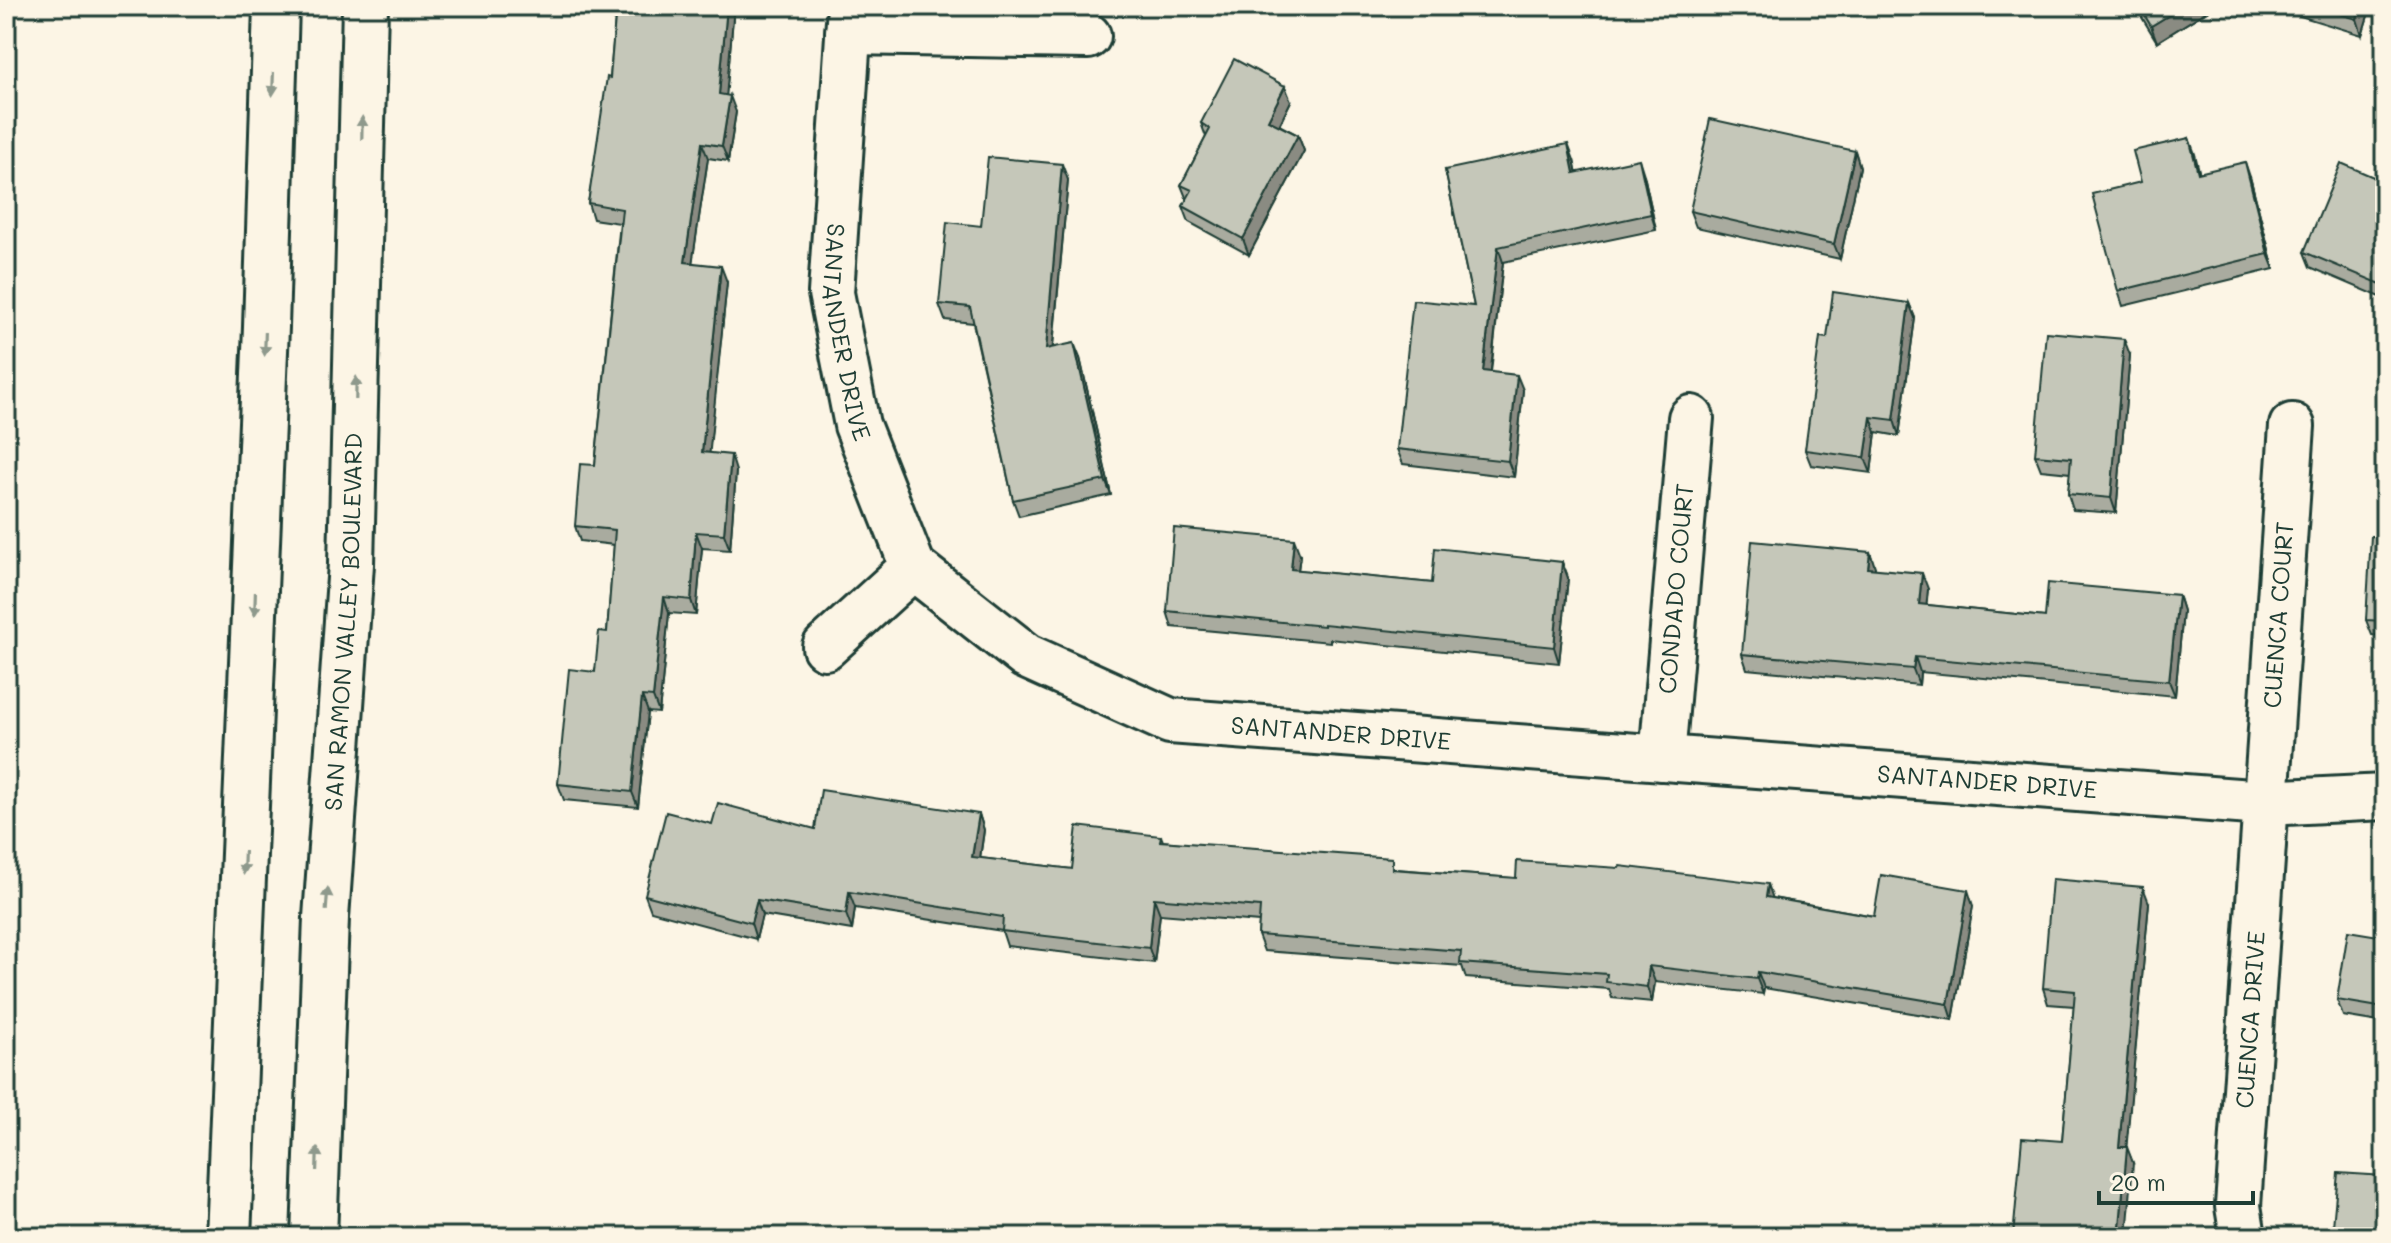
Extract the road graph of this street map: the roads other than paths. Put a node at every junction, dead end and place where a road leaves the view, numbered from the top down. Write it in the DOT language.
graph roads {
  1 [pos="276,6"];
  2 [pos="365,6"];
  3 [pos="849,19"];
  4 [pos="1088,36"];
  5 [pos="1691,418"];
  6 [pos="2292,426"];
  7 [pos="913,567"];
  8 [pos="825,647"];
  9 [pos="1662,758"];
  10 [pos="2385,797"];
  11 [pos="2264,803"];
  12 [pos="228,1237"];
  13 [pos="314,1237"];
  14 [pos="2243,1237"];
  1 -- 12 [label="street, one-way"];
  13 -- 2 [label="street, SAN RAMON VALLEY BOULEVARD, one-way"];
  3 -- 4 [label="street"];
  3 -- 7 [label="street, SANTANDER DRIVE"];
  5 -- 9 [label="street, CONDADO COURT"];
  6 -- 11 [label="street, CUENCA COURT"];
  7 -- 8 [label="street"];
  7 -- 9 [label="street, SANTANDER DRIVE"];
  9 -- 11 [label="street, SANTANDER DRIVE"];
  10 -- 11 [label="street, SANTANDER DRIVE"];
  11 -- 14 [label="street, CUENCA DRIVE"];
}
